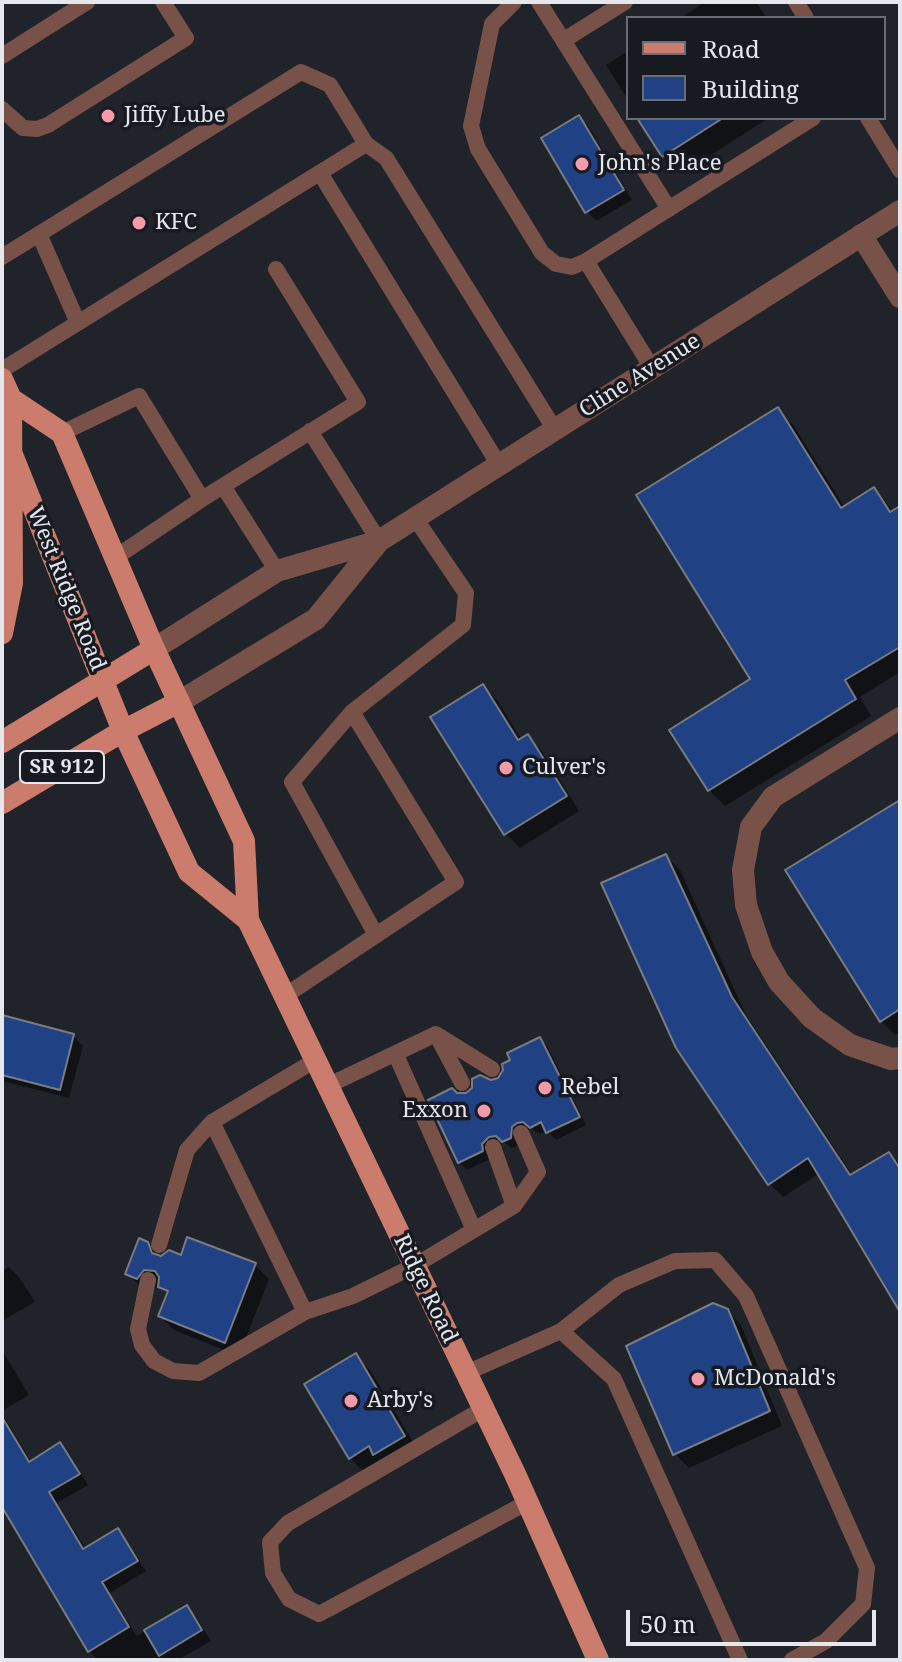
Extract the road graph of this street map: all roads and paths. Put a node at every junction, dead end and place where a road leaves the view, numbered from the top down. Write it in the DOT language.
graph roads {
  1 [pos="87,2"];
  2 [pos="163,2"];
  3 [pos="514,2"];
  4 [pos="539,2"];
  5 [pos="625,2"];
  6 [pos="564,40"];
  7 [pos="2,56"];
  8 [pos="2,109"];
  9 [pos="810,120"];
  10 [pos="869,120"];
  11 [pos="366,144"];
  12 [pos="900,170"];
  13 [pos="320,173"];
  14 [pos="669,209"];
  15 [pos="900,211"];
  16 [pos="39,234"];
  17 [pos="861,235"];
  18 [pos="2,257"];
  19 [pos="586,261"];
  20 [pos="276,269"];
  21 [pos="900,297"];
  22 [pos="78,323"];
  23 [pos="652,368"];
  24 [pos="2,370"];
  25 [pos="6,389"];
  26 [pos="555,430"];
  27 [pos="310,431"];
  28 [pos="62,433"];
  29 [pos="11,452"];
  30 [pos="499,465"];
  31 [pos="223,486"];
  32 [pos="202,499"];
  33 [pos="415,518"];
  34 [pos="379,541"];
  35 [pos="116,557"];
  36 [pos="277,571"];
  37 [pos="2,633"];
  38 [pos="154,649"];
  39 [pos="103,680"];
  40 [pos="179,702"];
  41 [pos="352,712"];
  42 [pos="900,718"];
  43 [pos="123,731"];
  44 [pos="2,742"];
  45 [pos="2,803"];
  46 [pos="248,920"];
  47 [pos="376,935"];
  48 [pos="283,997"];
  49 [pos="436,1034"];
  50 [pos="396,1055"];
  51 [pos="314,1061"];
  52 [pos="897,1063"];
  53 [pos="492,1069"];
  54 [pos="462,1083"];
  55 [pos="327,1086"];
  56 [pos="212,1122"];
  57 [pos="521,1133"];
  58 [pos="493,1147"];
  59 [pos="514,1206"];
  60 [pos="474,1230"];
  61 [pos="159,1245"];
  62 [pos="414,1266"];
  63 [pos="148,1280"];
  64 [pos="305,1312"];
  65 [pos="561,1331"];
  66 [pos="466,1373"];
  67 [pos="483,1409"];
  68 [pos="528,1502"];
  69 [pos="598,1660"];
  70 [pos="740,1660"];
  71 [pos="792,1660"];
  1 -- 7 [label="lane"];
  2 -- 8 [label="lane"];
  3 -- 19 [label="lane"];
  4 -- 6 [label="lane"];
  5 -- 6 [label="lane"];
  6 -- 14 [label="lane"];
  9 -- 14 [label="lane"];
  10 -- 12 [label="lane"];
  11 -- 13 [label="lane"];
  11 -- 16 [label="lane"];
  11 -- 26 [label="lane"];
  13 -- 22 [label="lane"];
  13 -- 30 [label="lane"];
  14 -- 19 [label="lane"];
  15 -- 17 [label="street, Cline Avenue"];
  16 -- 18 [label="lane"];
  16 -- 22 [label="lane"];
  17 -- 21 [label="street"];
  17 -- 23 [label="street, Cline Avenue"];
  19 -- 23 [label="lane"];
  20 -- 27 [label="lane"];
  22 -- 24 [label="lane"];
  23 -- 26 [label="street, Cline Avenue"];
  25 -- 28 [label="main road, West Ridge Road"];
  25 -- 29 [label="main road, West Ridge Road"];
  26 -- 30 [label="street, Cline Avenue"];
  27 -- 31 [label="lane"];
  27 -- 34 [label="lane"];
  28 -- 32 [label="lane"];
  28 -- 35 [label="main road"];
  29 -- 37 [label="main road"];
  29 -- 39 [label="main road, West Ridge Road"];
  30 -- 33 [label="street, Cline Avenue"];
  31 -- 32 [label="lane"];
  31 -- 36 [label="lane"];
  32 -- 35 [label="lane"];
  33 -- 34 [label="street, Cline Avenue"];
  33 -- 41 [label="lane"];
  34 -- 36 [label="street, Cline Avenue"];
  34 -- 40 [label="street, Cline Avenue"];
  35 -- 38 [label="main road"];
  36 -- 38 [label="street, Cline Avenue"];
  38 -- 39 [label="main road, Cline Avenue / SR 912"];
  38 -- 40 [label="main road, Ridge Road"];
  39 -- 43 [label="main road, West Ridge Road"];
  39 -- 44 [label="main road, Cline Avenue / SR 912"];
  40 -- 43 [label="main road, Cline Avenue / SR 912"];
  40 -- 46 [label="main road, Ridge Road"];
  41 -- 47 [label="lane"];
  41 -- 47 [label="lane"];
  42 -- 52 [label="street"];
  43 -- 45 [label="main road, Cline Avenue / SR 912"];
  43 -- 46 [label="main road, Ridge Road"];
  46 -- 48 [label="main road, Ridge Road"];
  47 -- 48 [label="lane"];
  48 -- 51 [label="main road, Ridge Road"];
  49 -- 50 [label="lane"];
  49 -- 53 [label="lane"];
  49 -- 54 [label="lane"];
  50 -- 55 [label="lane"];
  50 -- 60 [label="lane"];
  51 -- 55 [label="main road, Ridge Road"];
  51 -- 56 [label="lane"];
  55 -- 62 [label="main road, Ridge Road"];
  56 -- 61 [label="lane"];
  56 -- 64 [label="lane"];
  57 -- 59 [label="lane"];
  58 -- 59 [label="lane"];
  59 -- 60 [label="lane"];
  60 -- 62 [label="lane"];
  62 -- 64 [label="lane"];
  62 -- 66 [label="main road, Ridge Road"];
  63 -- 64 [label="lane"];
  65 -- 66 [label="lane"];
  65 -- 70 [label="lane"];
  65 -- 71 [label="lane"];
  66 -- 67 [label="main road, Ridge Road"];
  67 -- 68 [label="main road, Ridge Road"];
  67 -- 68 [label="lane"];
  68 -- 69 [label="main road, Ridge Road"];
}
